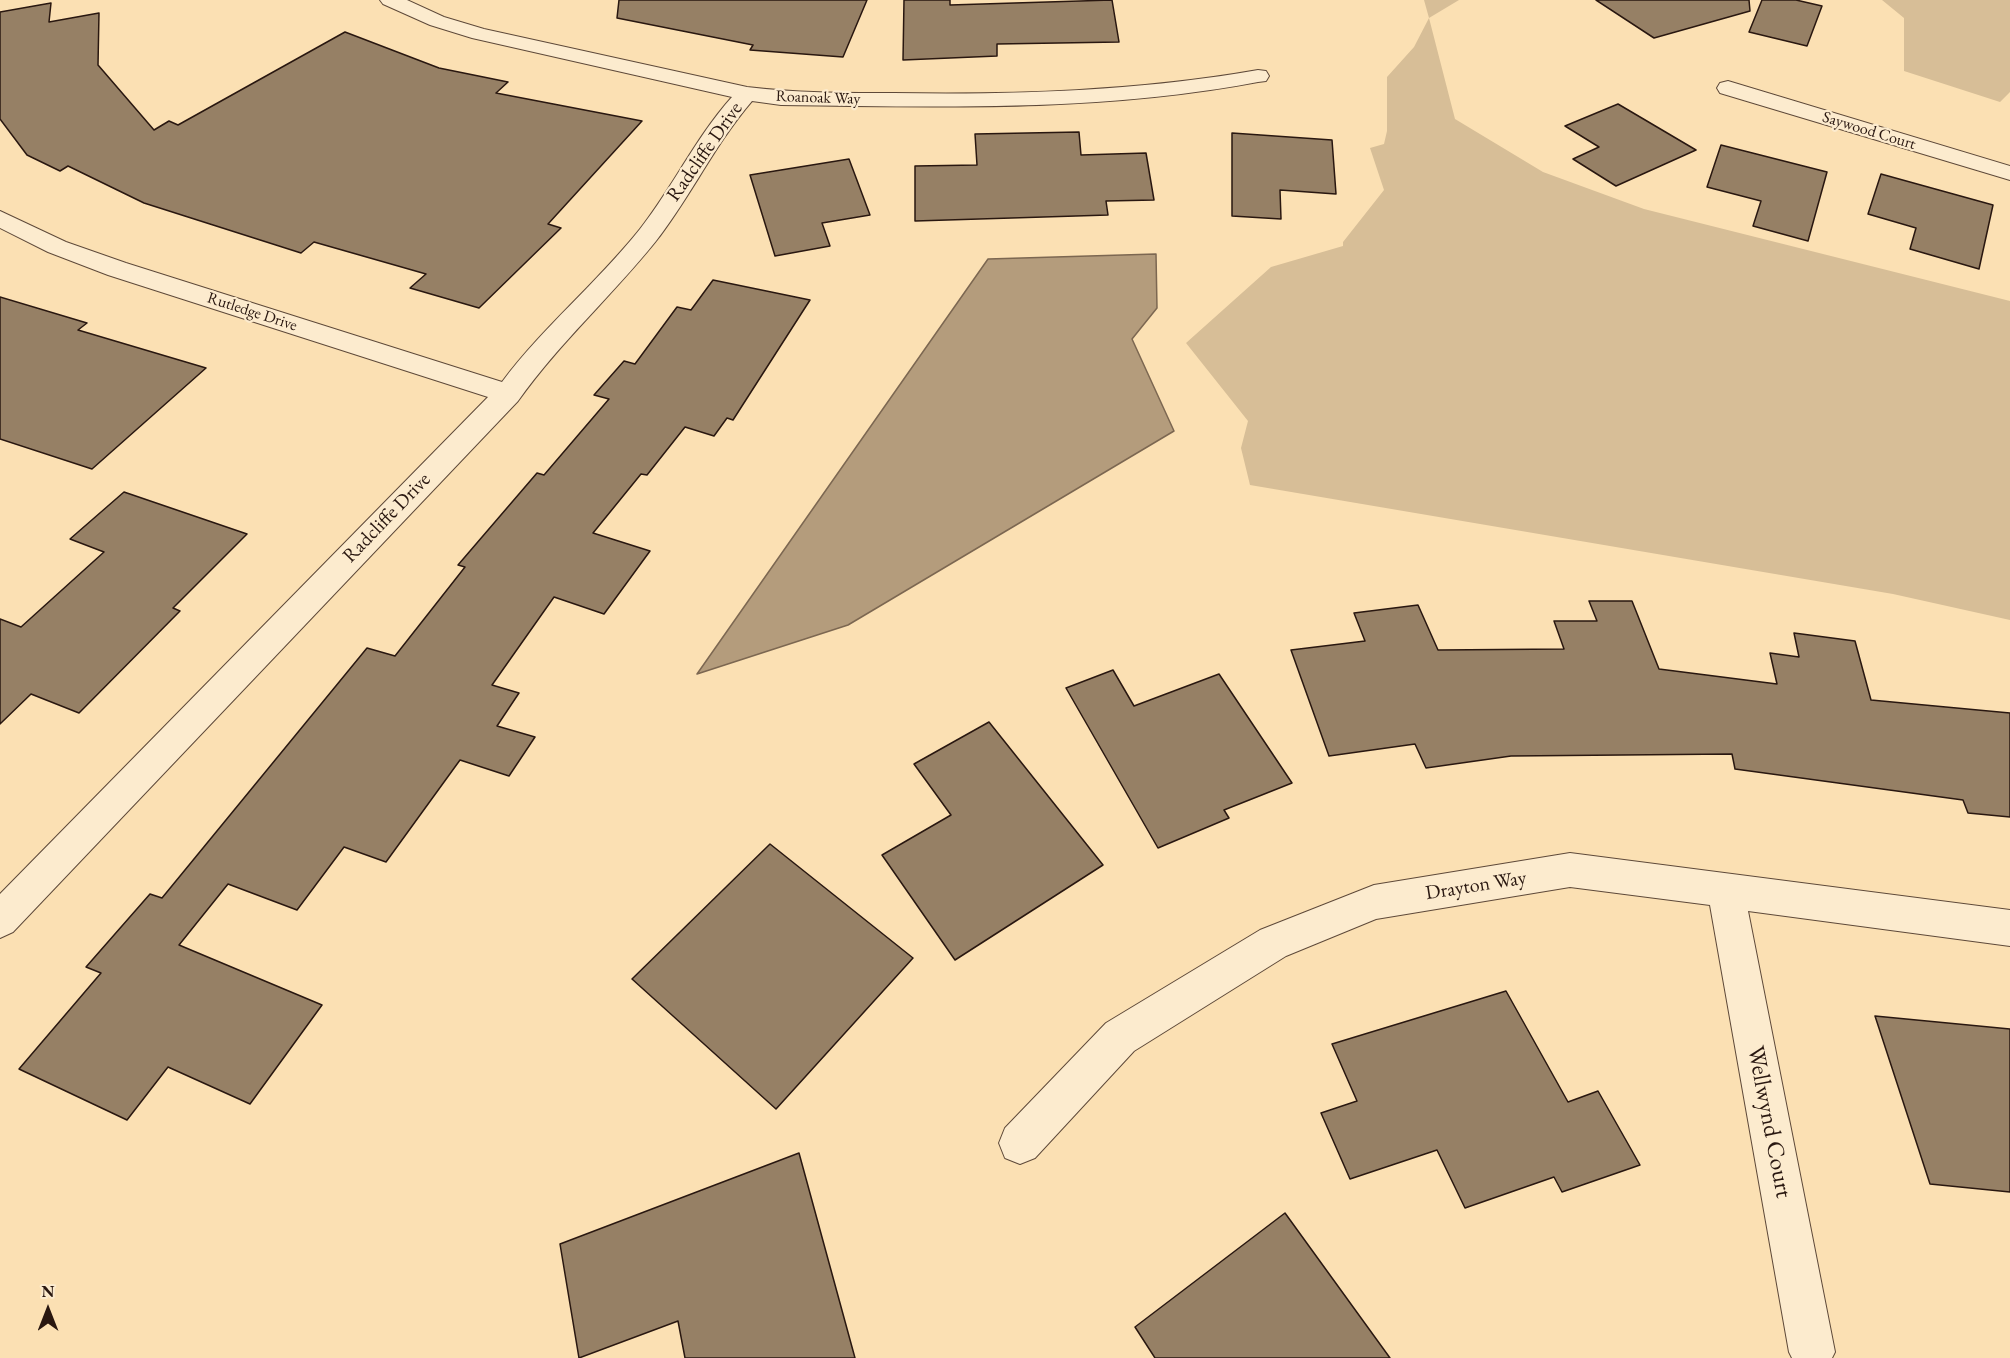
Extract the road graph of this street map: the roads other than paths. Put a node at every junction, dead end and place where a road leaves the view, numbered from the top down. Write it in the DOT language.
graph roads {
  1 [pos="390,0"];
  2 [pos="1258,76"];
  3 [pos="1728,88"];
  4 [pos="747,94"];
  5 [pos="2010,173"];
  6 [pos="0,218"];
  7 [pos="508,394"];
  8 [pos="1726,891"];
  9 [pos="0,920"];
  10 [pos="2010,928"];
  11 [pos="1020,1143"];
  12 [pos="1812,1352"];
  1 -- 4 [label="street, Roanoak Way"];
  2 -- 4 [label="street, Roanoak Way"];
  3 -- 5 [label="street, Saywood Court"];
  4 -- 7 [label="street, Radcliffe Drive"];
  6 -- 7 [label="street, Rutledge Drive"];
  7 -- 9 [label="street, Radcliffe Drive"];
  8 -- 10 [label="street, Drayton Way"];
  8 -- 11 [label="street, Drayton Way"];
  8 -- 12 [label="street, Wellwynd Court"];
}
